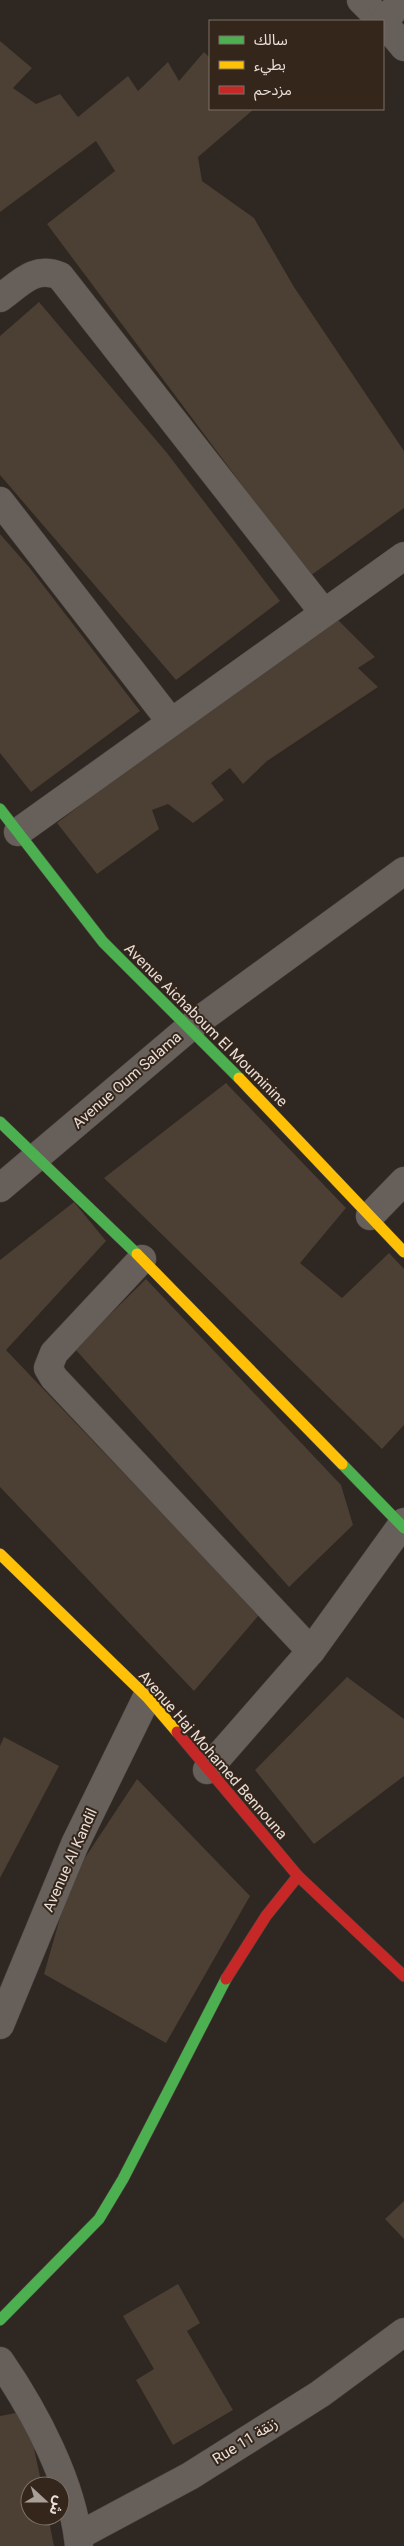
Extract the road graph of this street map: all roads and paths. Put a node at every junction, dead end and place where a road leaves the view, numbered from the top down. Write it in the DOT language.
graph roads {
  1 [pos="361,0"];
  2 [pos="402,0"];
  3 [pos="381,20"];
  4 [pos="384,21"];
  5 [pos="384,23"];
  6 [pos="404,47"];
  7 [pos="0,298"];
  8 [pos="0,500"];
  9 [pos="404,556"];
  10 [pos="324,613"];
  11 [pos="171,722"];
  12 [pos="0,809"];
  13 [pos="18,832"];
  14 [pos="404,871"];
  15 [pos="190,1027"];
  16 [pos="0,1122"];
  17 [pos="36,1159"];
  18 [pos="404,1181"];
  19 [pos="0,1188"];
  20 [pos="370,1216"];
  21 [pos="404,1252"];
  22 [pos="142,1258"];
  23 [pos="403,1526"];
  24 [pos="0,1554"];
  25 [pos="312,1651"];
  26 [pos="147,1697"];
  27 [pos="207,1770"];
  28 [pos="298,1876"];
  29 [pos="404,1976"];
  30 [pos="0,2025"];
  31 [pos="0,2320"];
  32 [pos="404,2332"];
  33 [pos="0,2361"];
  34 [pos="78,2541"];
  1 -- 3 [label="street"];
  2 -- 4 [label="street"];
  5 -- 6 [label="street"];
  7 -- 10 [label="street"];
  8 -- 11 [label="street"];
  9 -- 10 [label="street"];
  10 -- 11 [label="street"];
  11 -- 13 [label="street"];
  12 -- 13 [label="street, Avenue Aichaboum El Mouminine"];
  13 -- 15 [label="street, Avenue Aichaboum El Mouminine"];
  14 -- 15 [label="street, Avenue Oum Salama"];
  15 -- 17 [label="street, Avenue Oum Salama"];
  15 -- 20 [label="street, Avenue Aichaboum El Mouminine"];
  16 -- 17 [label="street"];
  17 -- 19 [label="street, Avenue Oum Salama"];
  17 -- 22 [label="street"];
  18 -- 20 [label="street"];
  20 -- 21 [label="street, Avenue Aichaboum El Mouminine"];
  22 -- 23 [label="street"];
  22 -- 25 [label="street"];
  23 -- 25 [label="street"];
  24 -- 26 [label="street, Avenue Haj Mohamed Bennouna"];
  25 -- 27 [label="street"];
  26 -- 27 [label="street, Avenue Haj Mohamed Bennouna"];
  26 -- 30 [label="street, Avenue Al Kandil"];
  27 -- 28 [label="street, Avenue Haj Mohamed Bennouna"];
  28 -- 29 [label="street, Avenue Haj Mohamed Bennouna"];
  28 -- 31 [label="street"];
  32 -- 34 [label="street, Rue 11 زنقة"];
  33 -- 34 [label="street"];
}
